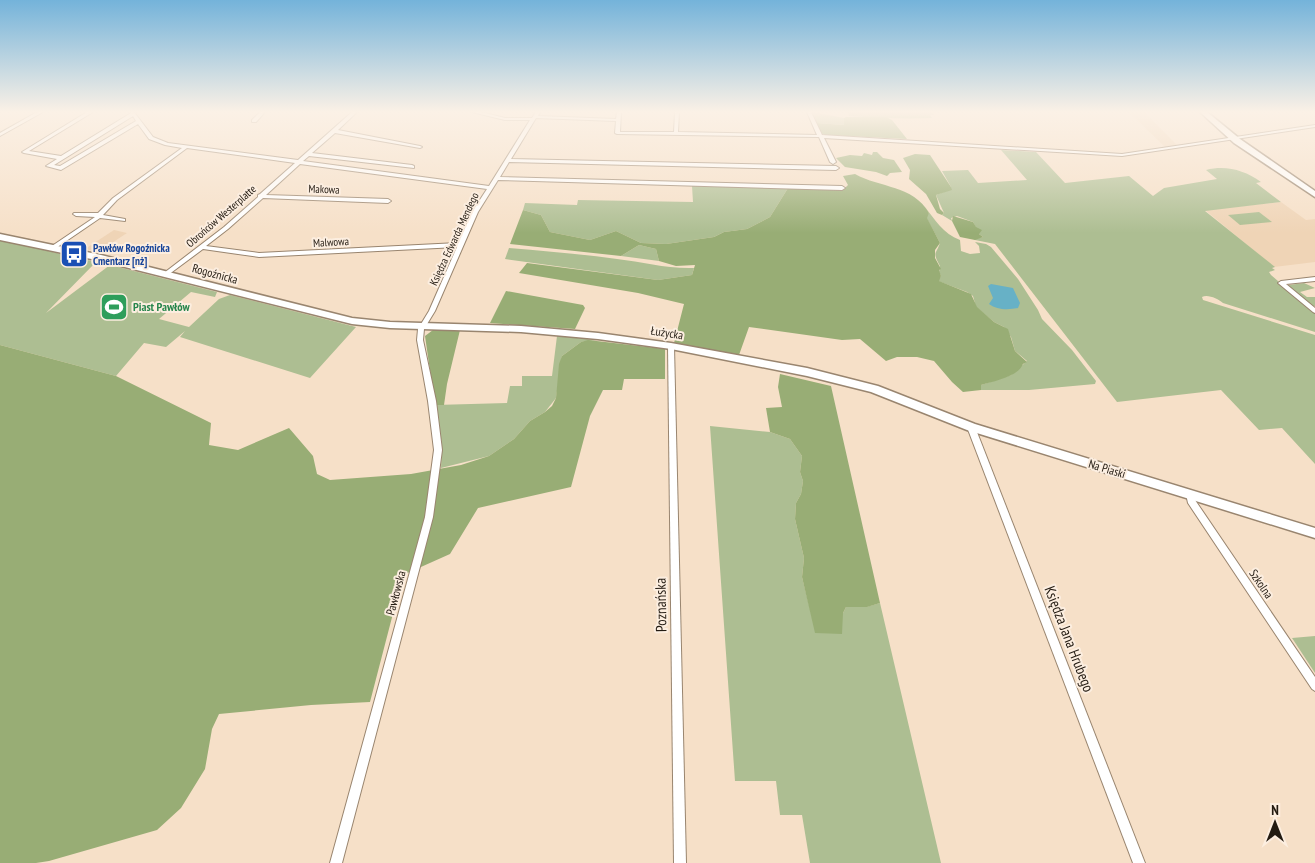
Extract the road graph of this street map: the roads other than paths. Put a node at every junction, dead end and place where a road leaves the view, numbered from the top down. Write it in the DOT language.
graph roads {
  1 [pos="26,152"];
  2 [pos="71,152"];
  3 [pos="87,152"];
  4 [pos="179,152"];
  5 [pos="225,152"];
  6 [pos="513,152"];
  7 [pos="828,152"];
  8 [pos="1079,152"];
  9 [pos="1141,152"];
  10 [pos="1253,152"];
  11 [pos="307,154"];
  12 [pos="62,158"];
  13 [pos="508,160"];
  14 [pos="298,162"];
  15 [pos="833,162"];
  16 [pos="412,167"];
  17 [pos="836,168"];
  18 [pos="496,178"];
  19 [pos="490,188"];
  20 [pos="842,188"];
  21 [pos="1315,195"];
  22 [pos="260,196"];
  23 [pos="388,201"];
  24 [pos="76,214"];
  25 [pos="98,216"];
  26 [pos="123,220"];
  27 [pos="0,237"];
  28 [pos="460,245"];
  29 [pos="203,247"];
  30 [pos="54,248"];
  31 [pos="166,274"];
  32 [pos="1315,279"];
  33 [pos="1315,311"];
  34 [pos="424,326"];
  35 [pos="671,346"];
  36 [pos="900,399"];
  37 [pos="971,427"];
  38 [pos="1190,494"];
  39 [pos="1315,533"];
  40 [pos="1315,686"];
  41 [pos="336,863"];
  42 [pos="680,863"];
  43 [pos="1139,863"];
  1 -- 12 [label="street"];
  2 -- 12 [label="street"];
  3 -- 12 [label="street"];
  4 -- 25 [label="street"];
  5 -- 14 [label="street"];
  6 -- 13 [label="street, Księdza Edwarda Mendego"];
  7 -- 15 [label="street"];
  8 -- 9 [label="street"];
  10 -- 21 [label="street"];
  11 -- 14 [label="street, Obrońców Westerplatte"];
  11 -- 16 [label="street"];
  13 -- 17 [label="street"];
  13 -- 18 [label="street, Księdza Edwarda Mendego"];
  14 -- 19 [label="street"];
  14 -- 22 [label="street, Obrońców Westerplatte"];
  18 -- 19 [label="street, Księdza Edwarda Mendego"];
  18 -- 20 [label="street"];
  19 -- 28 [label="street, Księdza Edwarda Mendego"];
  22 -- 23 [label="street, Makowa"];
  22 -- 29 [label="street, Obrońców Westerplatte"];
  24 -- 25 [label="street"];
  25 -- 26 [label="street"];
  25 -- 30 [label="street"];
  27 -- 30 [label="street, Rogoźnicka"];
  28 -- 29 [label="street, Malwowa"];
  28 -- 34 [label="street, Księdza Edwarda Mendego"];
  29 -- 31 [label="street, Obrońców Westerplatte"];
  30 -- 31 [label="street, Rogoźnicka"];
  31 -- 34 [label="street, Rogoźnicka"];
  32 -- 33 [label="street"];
  34 -- 35 [label="street, Łużycka"];
  34 -- 41 [label="street, Pawłowska"];
  35 -- 36 [label="street, Łużycka"];
  35 -- 42 [label="street, Poznańska"];
  36 -- 37 [label="street, Na Piaski"];
  37 -- 38 [label="street, Na Piaski"];
  37 -- 43 [label="street, Księdza Jana Hrubego"];
  38 -- 39 [label="street, Na Piaski"];
  38 -- 40 [label="street, Szkolna"];
}
